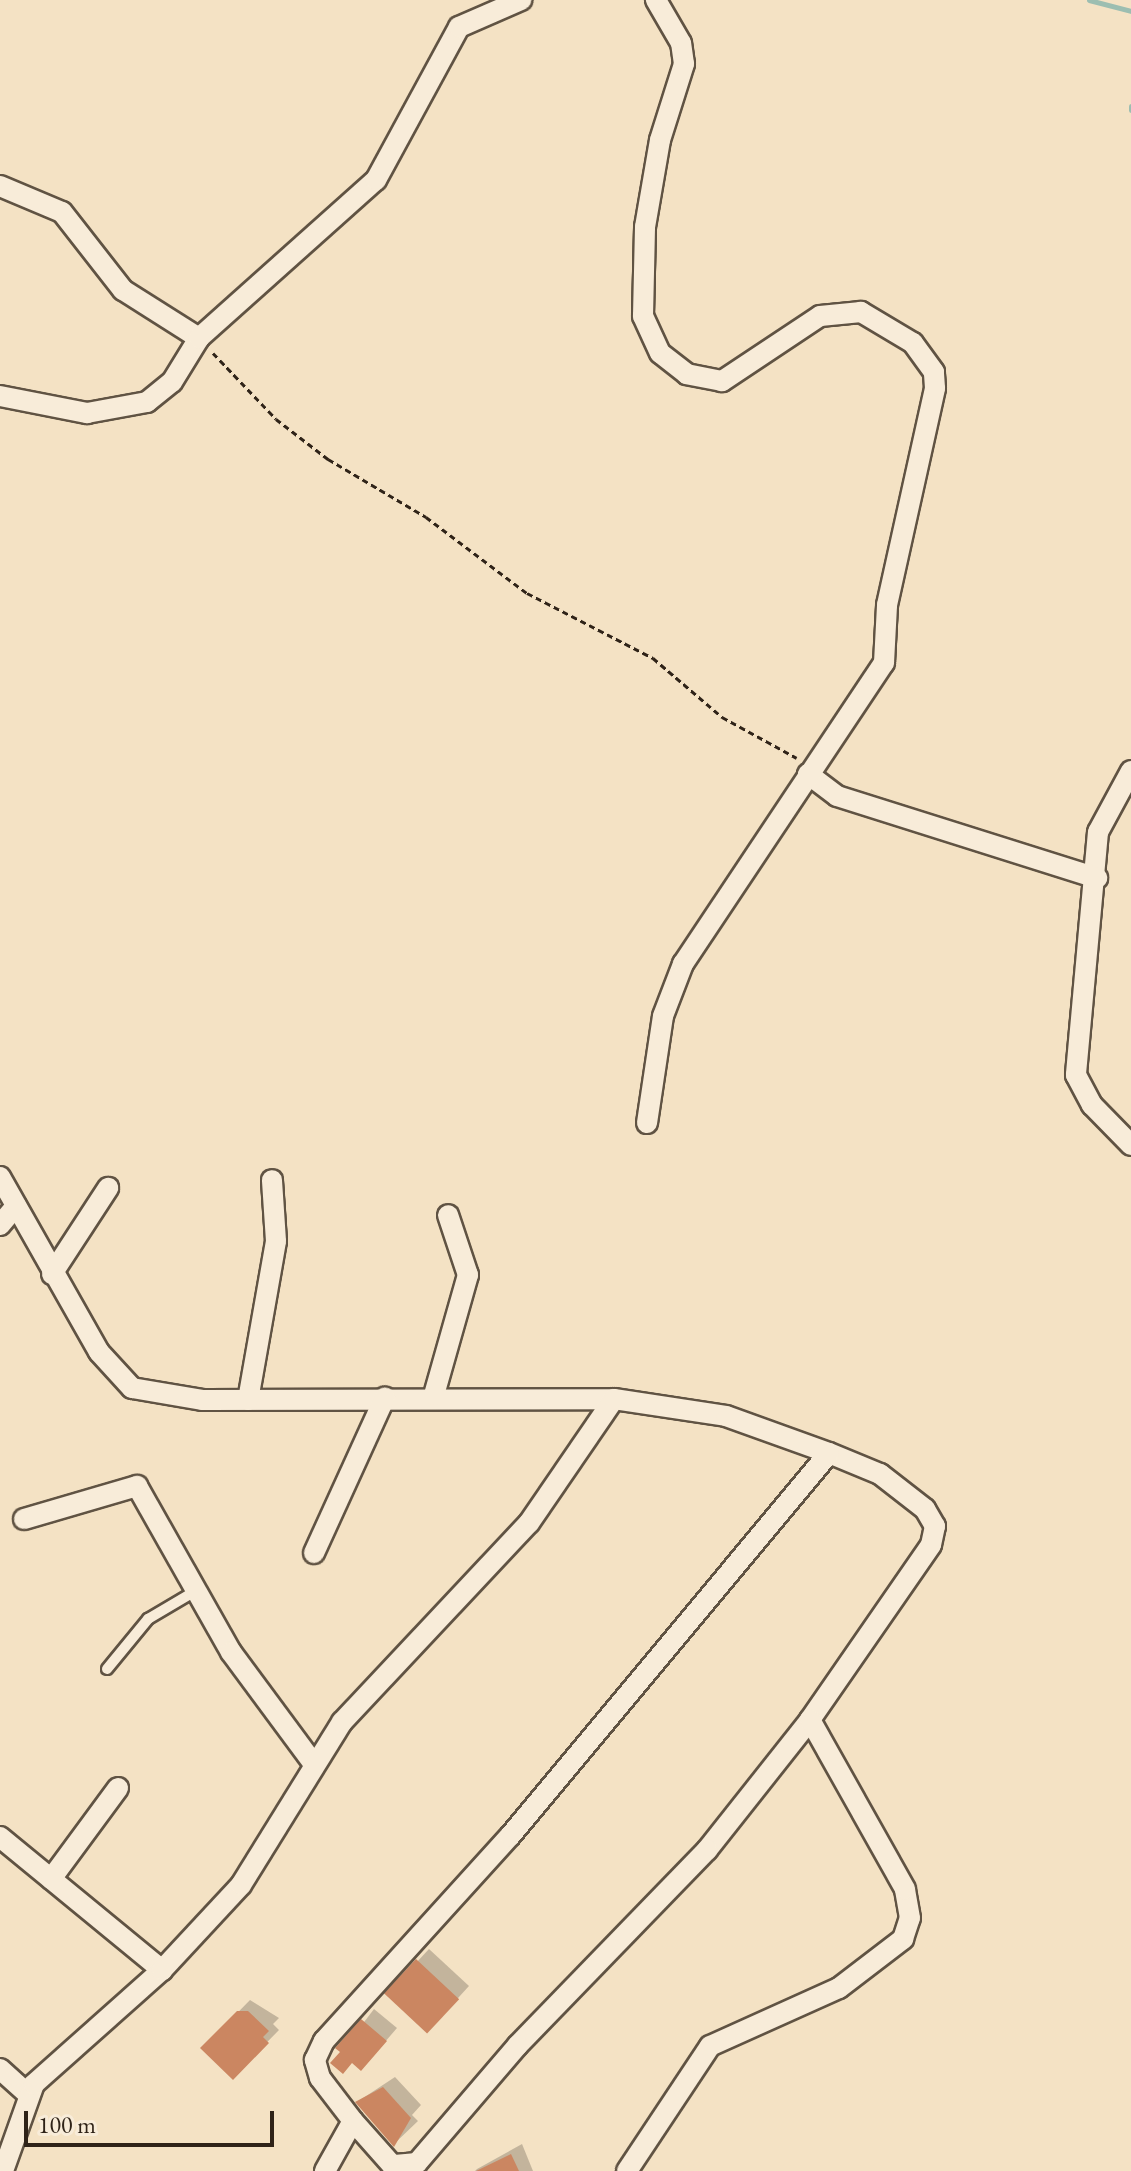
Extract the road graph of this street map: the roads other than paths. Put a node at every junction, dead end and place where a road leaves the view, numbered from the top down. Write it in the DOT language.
graph roads {
  1 [pos="521,0"];
  2 [pos="656,0"];
  3 [pos="0,186"];
  4 [pos="199,338"];
  5 [pos="0,396"];
  6 [pos="1131,771"];
  7 [pos="808,774"];
  8 [pos="1097,878"];
  9 [pos="647,1123"];
  10 [pos="1131,1145"];
  11 [pos="0,1177"];
  12 [pos="272,1180"];
  13 [pos="108,1188"];
  14 [pos="16,1206"];
  15 [pos="448,1215"];
  16 [pos="0,1225"];
  17 [pos="52,1274"];
  18 [pos="434,1395"];
  19 [pos="385,1397"];
  20 [pos="614,1399"];
  21 [pos="248,1400"];
  22 [pos="829,1453"];
  23 [pos="24,1519"];
  24 [pos="314,1553"];
  25 [pos="197,1590"];
  26 [pos="107,1669"];
  27 [pos="810,1720"];
  28 [pos="313,1763"];
  29 [pos="118,1788"];
  30 [pos="0,1837"];
  31 [pos="51,1879"];
  32 [pos="162,1970"];
  33 [pos="0,2069"];
  34 [pos="29,2095"];
  35 [pos="353,2121"];
  36 [pos="3,2171"];
  37 [pos="325,2171"];
  38 [pos="627,2171"];
  1 -- 4 [label="street"];
  2 -- 7 [label="street"];
  3 -- 4 [label="street"];
  4 -- 5 [label="street"];
  6 -- 8 [label="street"];
  7 -- 8 [label="street"];
  7 -- 9 [label="street"];
  8 -- 10 [label="street"];
  11 -- 14 [label="street"];
  12 -- 21 [label="street"];
  13 -- 17 [label="street"];
  14 -- 16 [label="street"];
  14 -- 17 [label="street"];
  15 -- 18 [label="street"];
  17 -- 21 [label="street"];
  18 -- 19 [label="street"];
  18 -- 20 [label="street"];
  19 -- 21 [label="street"];
  19 -- 24 [label="street"];
  20 -- 22 [label="street"];
  20 -- 28 [label="street"];
  22 -- 27 [label="street"];
  22 -- 35 [label="street"];
  23 -- 25 [label="street"];
  25 -- 26 [label="lane"];
  25 -- 28 [label="street"];
  27 -- 35 [label="street"];
  27 -- 38 [label="street"];
  28 -- 32 [label="street"];
  29 -- 31 [label="street"];
  30 -- 31 [label="street"];
  31 -- 32 [label="street"];
  32 -- 34 [label="street"];
  33 -- 34 [label="street"];
  34 -- 36 [label="street"];
  35 -- 37 [label="street"];
}
